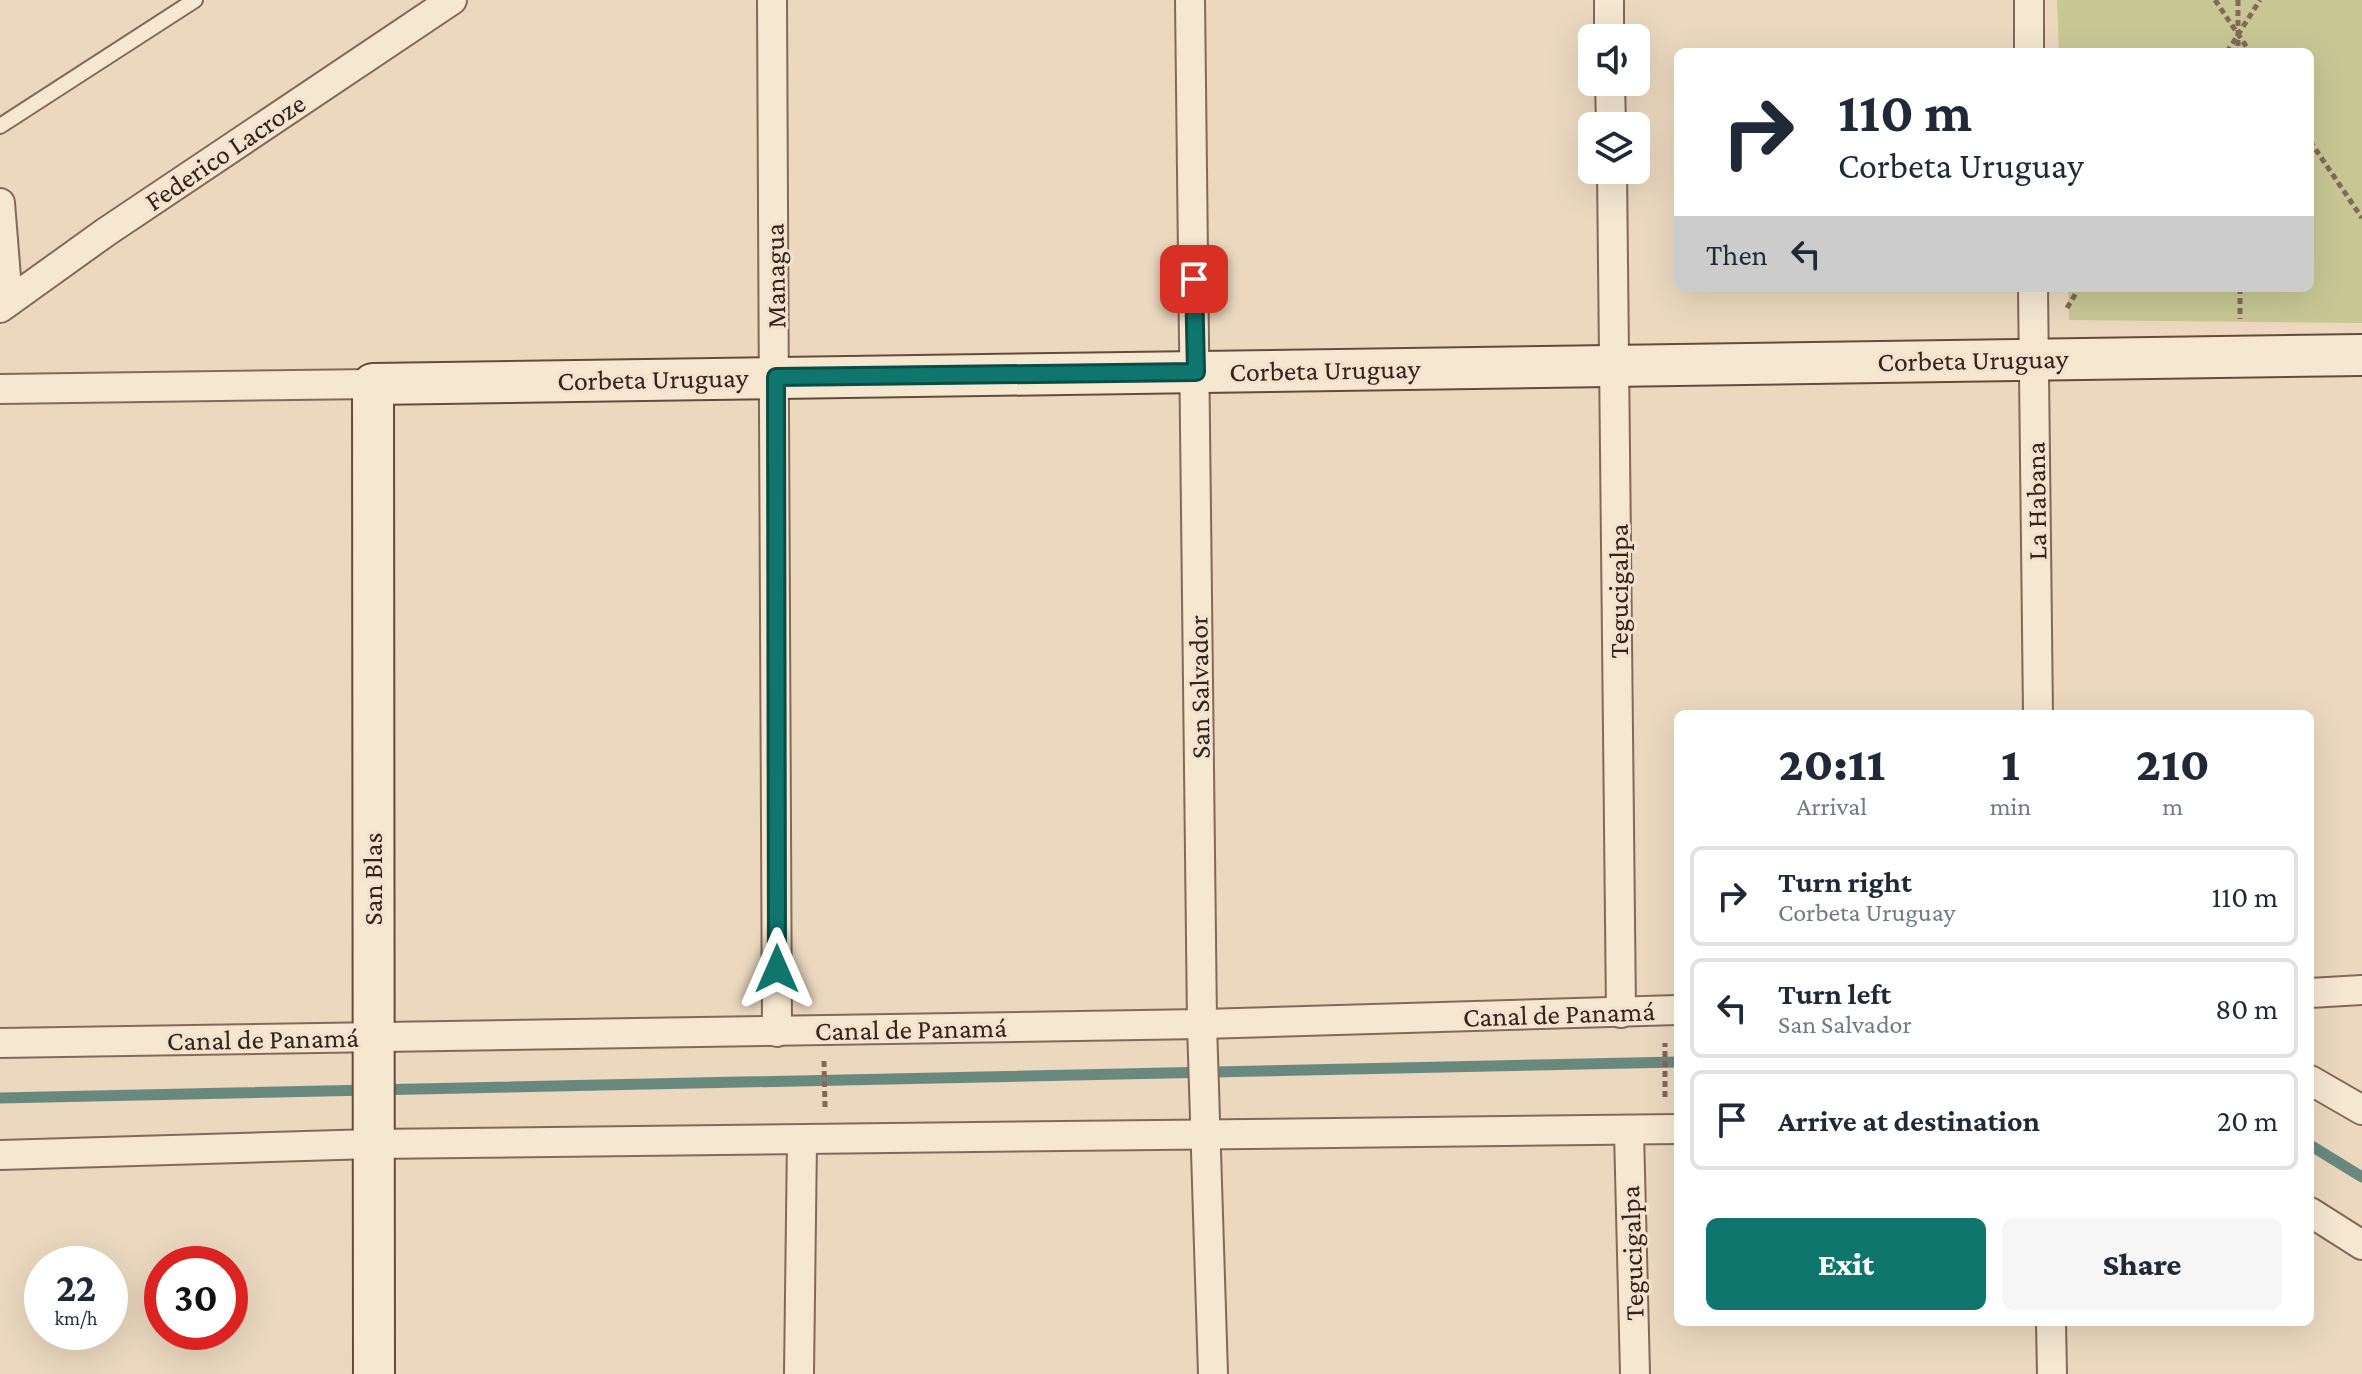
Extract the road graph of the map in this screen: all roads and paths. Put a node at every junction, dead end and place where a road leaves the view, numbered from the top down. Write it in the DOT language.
graph roads {
  1 [pos="195,0"];
  2 [pos="452,0"];
  3 [pos="772,0"];
  4 [pos="1190,0"];
  5 [pos="1609,0"];
  6 [pos="2029,0"];
  7 [pos="2215,0"];
  8 [pos="2238,0"];
  9 [pos="2260,0"];
  10 [pos="1609,24"];
  11 [pos="2238,34"];
  12 [pos="2029,48"];
  13 [pos="2229,48"];
  14 [pos="2238,48"];
  15 [pos="2247,48"];
  16 [pos="0,126"];
  17 [pos="2314,147"];
  18 [pos="1612,184"];
  19 [pos="0,203"];
  20 [pos="2362,218"];
  21 [pos="2033,292"];
  22 [pos="4,305"];
  23 [pos="2362,355"];
  24 [pos="2034,360"];
  25 [pos="1616,365"];
  26 [pos="1196,372"];
  27 [pos="776,377"];
  28 [pos="373,384"];
  29 [pos="0,389"];
  30 [pos="2038,710"];
  31 [pos="2362,990"];
  32 [pos="2314,993"];
  33 [pos="1672,1010"];
  34 [pos="1621,1013"];
  35 [pos="1202,1024"];
  36 [pos="823,1030"];
  37 [pos="777,1032"];
  38 [pos="0,1043"];
  39 [pos="372,1048"];
  40 [pos="2314,1082"];
  41 [pos="2362,1110"];
  42 [pos="1672,1129"];
  43 [pos="372,1131"];
  44 [pos="1629,1132"];
  45 [pos="1207,1134"];
  46 [pos="814,1140"];
  47 [pos="0,1155"];
  48 [pos="2314,1215"];
  49 [pos="2362,1245"];
  50 [pos="2051,1326"];
  51 [pos="374,1374"];
  52 [pos="799,1374"];
  53 [pos="1213,1374"];
  54 [pos="1635,1374"];
  55 [pos="2052,1374"];
  1 -- 16 [label="lane"];
  2 -- 22 [label="street, Federico Lacroze"];
  3 -- 27 [label="street, Managua"];
  4 -- 26 [label="street, San Salvador"];
  5 -- 10 [label="street"];
  6 -- 12 [label="street"];
  7 -- 11 [label="path"];
  8 -- 11 [label="path"];
  9 -- 11 [label="path"];
  11 -- 13 [label="path"];
  11 -- 14 [label="path"];
  11 -- 15 [label="path"];
  17 -- 20 [label="path"];
  18 -- 25 [label="street, Tegucigalpa"];
  19 -- 22 [label="street"];
  21 -- 24 [label="street, La Habana"];
  23 -- 24 [label="street, Corbeta Uruguay"];
  24 -- 25 [label="street, Corbeta Uruguay"];
  24 -- 30 [label="street, La Habana"];
  25 -- 26 [label="street, Corbeta Uruguay"];
  25 -- 34 [label="street, Tegucigalpa"];
  26 -- 27 [label="street, Corbeta Uruguay"];
  26 -- 35 [label="street, San Salvador"];
  27 -- 28 [label="street, Corbeta Uruguay"];
  27 -- 37 [label="street, Managua"];
  28 -- 29 [label="street, Corbeta Uruguay"];
  28 -- 39 [label="street, San Blas"];
  31 -- 32 [label="street"];
  33 -- 34 [label="street, Canal de Panamá"];
  33 -- 42 [label="path"];
  34 -- 35 [label="street, Canal de Panamá"];
  35 -- 36 [label="street, Canal de Panamá"];
  35 -- 45 [label="street, San Salvador"];
  36 -- 37 [label="street, Canal de Panamá"];
  36 -- 46 [label="path"];
  37 -- 39 [label="street, Canal de Panamá"];
  38 -- 39 [label="street, Canal de Panamá"];
  39 -- 43 [label="street, San Blas"];
  40 -- 41 [label="street"];
  42 -- 44 [label="street"];
  43 -- 46 [label="street"];
  43 -- 47 [label="street"];
  43 -- 51 [label="street, San Blas"];
  44 -- 45 [label="street"];
  44 -- 54 [label="street, Tegucigalpa"];
  45 -- 46 [label="street"];
  45 -- 53 [label="street, San Salvador"];
  46 -- 52 [label="street"];
  48 -- 49 [label="street"];
  50 -- 55 [label="street"];
}
